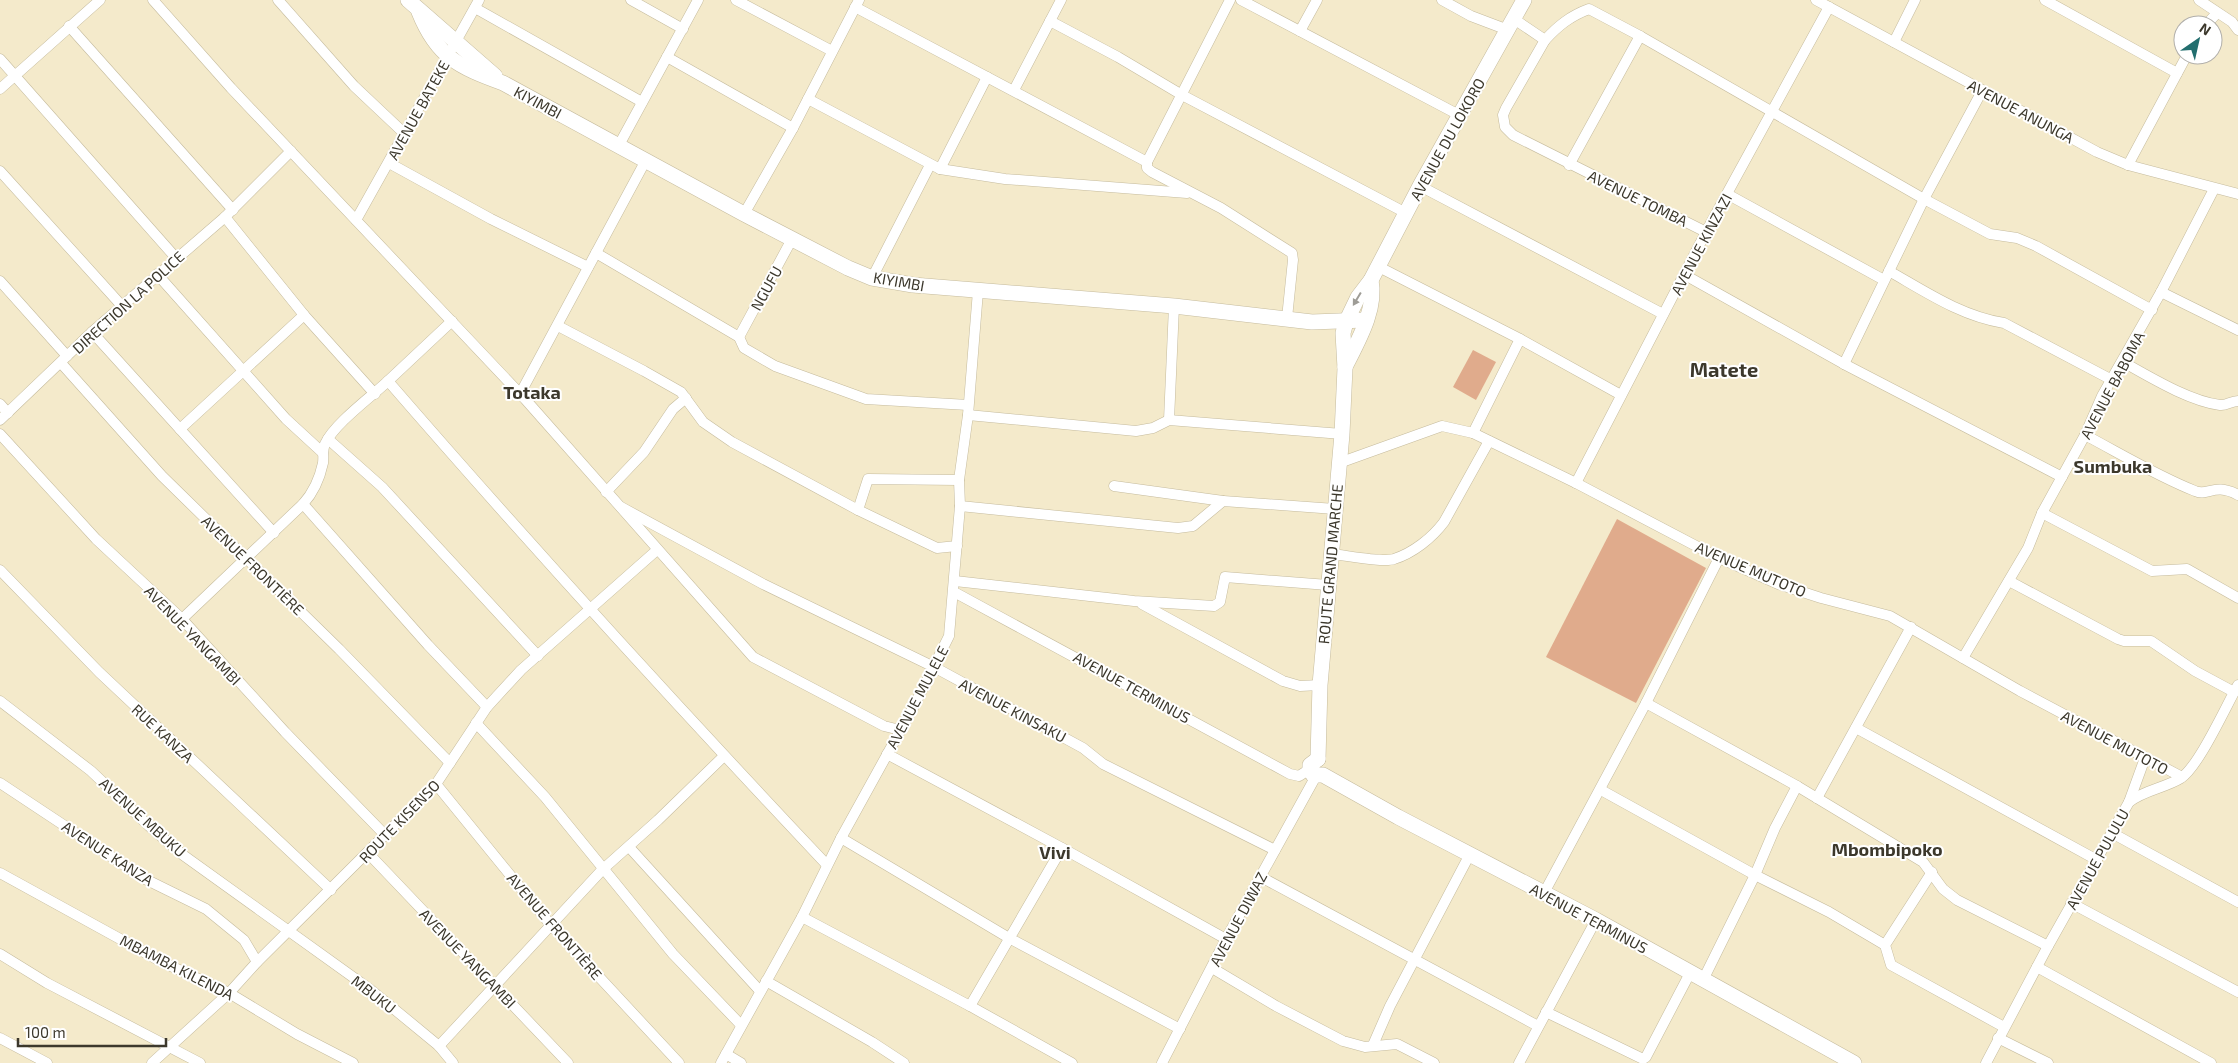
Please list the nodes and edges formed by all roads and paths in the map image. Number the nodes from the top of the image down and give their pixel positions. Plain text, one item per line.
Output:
1 (100, 0) edge
2 (153, 0) edge
3 (278, 0) edge
4 (408, 0) edge
5 (630, 0) edge
6 (698, 0) edge
7 (736, 0) edge
8 (1061, 0) edge
9 (1230, 0) edge
10 (1241, 0) edge
11 (1317, 0) edge
12 (1442, 0) edge
13 (1524, 0) edge
14 (1816, 0) edge
15 (1915, 0) edge
16 (2045, 0) edge
17 (2199, 0) edge
18 (477, 4) edge
19 (857, 4) edge
20 (1828, 7) junction
21 (419, 12) junction
22 (2217, 13) joint
23 (1050, 21) junction
24 (1511, 24) junction
25 (69, 26) junction
26 (683, 29) junction
27 (2238, 30) edge
28 (1300, 31) junction
29 (1640, 36) junction
30 (1545, 40) junction
31 (1894, 42) junction
32 (455, 43) junction
33 (832, 51) junction
34 (447, 57) junction
35 (667, 58) junction
36 (0, 59) edge
37 (2181, 65) edge
38 (2177, 73) junction
39 (14, 76) junction
40 (987, 77) junction
41 (503, 83) junction
42 (0, 89) edge
43 (1014, 90) junction
44 (1982, 91) junction
45 (1182, 95) junction
46 (808, 99) junction
47 (642, 102) junction
48 (1773, 111) junction
49 (1460, 116) junction
50 (793, 128) junction
51 (406, 135) junction
52 (619, 146) junction
53 (291, 151) junction
54 (646, 160) junction
55 (1147, 162) junction
56 (389, 163) junction
57 (930, 165) junction
58 (1569, 165) junction
59 (2128, 165) junction
60 (940, 169) junction
61 (0, 170) edge
62 (1420, 186) junction
63 (2214, 189) junction
64 (1193, 194) junction
65 (1727, 194) junction
66 (2238, 194) edge
67 (1924, 199) junction
68 (232, 210) junction
69 (744, 214) junction
70 (1406, 214) junction
71 (224, 217) junction
72 (356, 220) junction
73 (1706, 232) junction
74 (792, 239) junction
75 (596, 253) junction
76 (176, 258) junction
77 (588, 267) junction
78 (1374, 273) junction
79 (157, 274) junction
80 (1685, 275) junction
81 (1886, 275) junction
82 (872, 278) junction
83 (0, 280) edge
84 (978, 291) junction
85 (2161, 292) junction
86 (122, 306) junction
87 (1174, 306) junction
88 (2152, 310) junction
89 (1663, 314) junction
90 (304, 315) junction
91 (1287, 318) junction
92 (1365, 320) junction
93 (452, 322) junction
94 (558, 326) junction
95 (1345, 327) junction
96 (2238, 330) edge
97 (92, 332) junction
98 (739, 337) junction
99 (1360, 338) junction
100 (1520, 339) junction
101 (64, 359) junction
102 (2123, 362) junction
103 (1844, 364) junction
104 (1344, 368) junction
105 (242, 370) junction
106 (2112, 380) junction
107 (388, 381) junction
108 (375, 394) junction
109 (520, 394) junction
110 (1621, 395) junction
111 (686, 398) junction
112 (2238, 401) edge
113 (0, 404) edge
114 (968, 410) junction
115 (8, 413) junction
116 (0, 420) edge
117 (1168, 420) junction
118 (180, 429) junction
119 (1473, 433) junction
120 (0, 434) edge
121 (1342, 434) junction
122 (2085, 435) junction
123 (328, 439) junction
124 (1489, 441) junction
125 (323, 453) junction
126 (1339, 463) junction
127 (2062, 477) junction
128 (960, 480) junction
129 (1576, 483) junction
130 (1114, 486) dead end
131 (606, 492) junction
132 (2238, 495) edge
133 (1223, 501) junction
134 (303, 504) junction
135 (616, 504) junction
136 (960, 506) junction
137 (1335, 509) junction
138 (858, 510) junction
139 (2042, 513) junction
140 (274, 533) junction
141 (957, 546) junction
142 (657, 550) junction
143 (1331, 554) junction
144 (247, 558) junction
145 (1719, 558) junction
146 (0, 570) edge
147 (2009, 581) junction
148 (1328, 585) junction
149 (954, 586) junction
150 (2238, 598) edge
151 (1134, 601) junction
152 (591, 607) junction
153 (182, 619) junction
154 (1911, 627) junction
155 (538, 656) junction
156 (1963, 658) junction
157 (934, 666) junction
158 (1320, 685) junction
159 (2236, 688) edge
160 (0, 701) edge
161 (1646, 703) junction
162 (487, 707) junction
163 (476, 724) junction
164 (1856, 728) junction
165 (900, 730) junction
166 (887, 754) junction
167 (724, 756) junction
168 (2145, 758) junction
169 (450, 763) junction
170 (1317, 770) junction
171 (2182, 777) junction
172 (0, 783) edge
173 (436, 784) junction
174 (1797, 786) junction
175 (1600, 790) junction
176 (1817, 798) junction
177 (2129, 802) junction
178 (2112, 832) junction
179 (386, 836) junction
180 (841, 838) junction
181 (629, 847) junction
182 (1062, 848) junction
183 (1275, 850) junction
184 (368, 853) junction
185 (1470, 854) junction
186 (2097, 860) junction
187 (827, 865) junction
188 (602, 870) junction
189 (1932, 872) junction
190 (0, 873) edge
191 (1755, 875) junction
192 (1261, 877) junction
193 (331, 890) junction
194 (1544, 893) junction
195 (2238, 902) edge
196 (2071, 903) junction
197 (802, 917) junction
198 (1596, 920) junction
199 (550, 924) junction
200 (288, 932) junction
201 (1009, 938) junction
202 (1226, 939) junction
203 (1885, 945) junction
204 (2048, 946) junction
205 (0, 954) edge
206 (1416, 958) junction
207 (257, 962) junction
208 (2037, 967) junction
209 (1212, 968) junction
210 (1697, 976) junction
211 (766, 981) junction
212 (494, 986) junction
213 (760, 992) junction
214 (2238, 992) edge
215 (229, 993) junction
216 (970, 1006) junction
217 (1546, 1012) junction
218 (741, 1025) junction
219 (1538, 1026) junction
220 (2004, 1027) junction
221 (1180, 1029) junction
222 (0, 1038) edge
223 (1998, 1038) junction
224 (1373, 1045) junction
225 (439, 1046) junction
226 (169, 1047) junction
227 (723, 1059) edge
228 (47, 1063) edge
229 (152, 1063) edge
230 (200, 1063) edge
231 (353, 1063) edge
232 (453, 1063) edge
233 (568, 1063) edge
234 (679, 1063) edge
235 (742, 1063) edge
236 (904, 1063) edge
237 (1072, 1063) edge
238 (1163, 1063) edge
239 (1434, 1063) edge
240 (1519, 1063) edge
241 (1854, 1063) edge
242 (1986, 1063) edge
243 (2048, 1063) edge
244 (2211, 1063) edge

1 - 25 street
2 - 53 street
3 - 51 street
4 - 21 street
5 - 26 street
6 - 26 street
7 - 33 street
8 - 23 street
9 - 45 street
10 - 28 street
11 - 28 street
12 - 24 street
13 - 24 street, AVENUE DU LOKORO
14 - 20 street, AVENUE ANUNGA
15 - 31 street
16 - 38 street
17 - 22 street
18 - 32 street, AVENUE BATEKE
18 - 47 street
19 - 33 street
19 - 40 street
20 - 31 street, AVENUE ANUNGA
20 - 48 street, AVENUE KINZAZI
21 - 32 street
21 - 34 street
22 - 27 street
23 - 43 street
23 - 45 street
24 - 30 street
24 - 49 street, AVENUE DU LOKORO
25 - 39 street
25 - 68 street
26 - 35 street
28 - 49 street
29 - 30 street, AVENUE TOMBA
29 - 48 street, AVENUE TOMBA
29 - 58 street, AVENUE TOMBA
30 - 58 street, AVENUE TOMBA
31 - 44 street, AVENUE ANUNGA
32 - 34 street, AVENUE BATEKE
32 - 41 street
33 - 46 street
34 - 41 street
34 - 51 street, AVENUE BATEKE
35 - 47 street
35 - 50 street
36 - 39 street
37 - 38 street
38 - 59 street
39 - 42 street
39 - 76 street
40 - 43 street
40 - 60 street
41 - 52 street, KIYIMBI
43 - 55 street
44 - 59 street, AVENUE ANUNGA
44 - 67 street
45 - 55 street
45 - 70 street
46 - 50 street
46 - 57 street
47 - 52 street
48 - 65 street, AVENUE KINZAZI
48 - 67 street, AVENUE TOMBA
49 - 62 street, AVENUE DU LOKORO
50 - 69 street
51 - 56 street, AVENUE BATEKE
52 - 54 street, KIYIMBI
53 - 68 street, DIRECTION LA POLICE
53 - 72 street
54 - 69 street, KIYIMBI
54 - 75 street
55 - 64 street
56 - 72 street, AVENUE BATEKE
56 - 77 street
57 - 60 street
57 - 82 street
58 - 73 street, AVENUE TOMBA
59 - 63 street, AVENUE ANUNGA
60 - 64 street
61 - 86 street
62 - 70 street, AVENUE DU LOKORO
62 - 89 street
63 - 66 street, AVENUE ANUNGA
63 - 85 street, AVENUE BABOMA
64 - 91 street
65 - 73 street, AVENUE KINZAZI
65 - 81 street
67 - 81 street
67 - 88 street, AVENUE TOMBA
68 - 71 street, DIRECTION LA POLICE
69 - 74 street, KIYIMBI
70 - 78 street, AVENUE DU LOKORO
71 - 76 street, DIRECTION LA POLICE
71 - 90 street
72 - 93 street
73 - 80 street, AVENUE KINZAZI
74 - 82 street, KIYIMBI
74 - 98 street, NGUFU
75 - 77 street
75 - 98 street
76 - 79 street, DIRECTION LA POLICE
77 - 94 street
78 - 92 street, AVENUE DU LOKORO
78 -> 95 street, AVENUE DU LOKORO
78 - 100 street
79 - 86 street, DIRECTION LA POLICE
79 - 105 street
80 - 89 street, AVENUE KINZAZI
80 - 103 street
81 - 103 street
81 - 106 street
82 - 84 street, KIYIMBI
83 - 101 street, AVENUE FRONTIÈRE
84 - 87 street, KIYIMBI
84 - 114 street, AVENUE MULELE
85 - 88 street, AVENUE BABOMA
85 - 96 street
86 - 97 street, DIRECTION LA POLICE
87 - 91 street, KIYIMBI
87 - 117 street
88 - 102 street, AVENUE BABOMA
89 - 110 street, AVENUE KINZAZI
90 - 105 street
90 - 108 street
91 - 95 street, KIYIMBI
92 - 95 street, KIYIMBI
92 - 99 street, ROUTE GRAND MARCHE
93 - 107 street
93 - 109 street
94 - 109 street
94 - 111 street
95 - 99 street, KIYIMBI
95 - 104 street, ROUTE GRAND MARCHE
97 - 101 street, DIRECTION LA POLICE
97 - 118 street
98 - 114 street
99 - 104 street, ROUTE GRAND MARCHE
100 - 110 street
100 - 119 street
101 - 115 street, DIRECTION LA POLICE
101 - 144 street, AVENUE FRONTIÈRE
102 - 106 street, AVENUE BABOMA
102 - 112 street
103 - 127 street
104 - 121 street, ROUTE GRAND MARCHE
105 - 118 street
105 - 125 street
106 - 122 street, AVENUE BABOMA
107 - 108 street
107 - 152 street
108 - 123 street
109 - 131 street
110 - 129 street, AVENUE KINZAZI
111 - 131 street
111 - 138 street
113 - 115 street
114 - 117 street
114 - 128 street, AVENUE MULELE
115 - 116 street, DIRECTION LA POLICE
117 - 121 street
118 - 140 street
119 - 124 street, AVENUE MUTOTO
119 - 126 street, AVENUE MUTOTO
120 - 153 street, AVENUE YANGAMBI
121 - 126 street, ROUTE GRAND MARCHE
122 - 127 street, AVENUE BABOMA
122 - 132 street
123 - 125 street
123 - 155 street
124 - 129 street, AVENUE MUTOTO
124 - 143 street
125 - 134 street
126 - 137 street, ROUTE GRAND MARCHE
127 - 139 street, AVENUE BABOMA
128 - 136 street, AVENUE MULELE
128 - 138 street
129 - 145 street, AVENUE MUTOTO
130 - 133 street
131 - 135 street
133 - 136 street
133 - 137 street
134 - 140 street
134 - 162 street
135 - 142 street
135 - 157 street, AVENUE KINSAKU
136 - 141 street, AVENUE MULELE
137 - 143 street, ROUTE GRAND MARCHE
138 - 141 street
139 - 147 street, AVENUE BABOMA
139 - 150 street
140 - 144 street
141 - 149 street, AVENUE MULELE
142 - 152 street, ROUTE KISENSO
142 - 165 street
143 - 148 street, ROUTE GRAND MARCHE
144 - 153 street
144 - 169 street, AVENUE FRONTIÈRE
145 - 154 street, AVENUE MUTOTO
145 - 161 street
146 - 193 street, RUE KANZA
147 - 156 street, AVENUE BABOMA
147 - 159 street
148 - 151 street
148 - 158 street, ROUTE GRAND MARCHE
149 - 151 street
149 - 157 street, AVENUE MULELE
149 - 170 street, AVENUE TERMINUS
151 - 158 street
152 - 155 street, ROUTE KISENSO
152 - 167 street
153 - 179 street, AVENUE YANGAMBI
154 - 156 street, AVENUE MUTOTO
154 - 164 street
155 - 162 street, ROUTE KISENSO
156 - 168 street, AVENUE MUTOTO
157 - 165 street, AVENUE MULELE
157 - 183 street, AVENUE KINSAKU
158 - 170 street, ROUTE GRAND MARCHE
159 - 171 street, AVENUE PULULU
160 - 200 street, AVENUE MBUKU
161 - 174 street
161 - 175 street
162 - 163 street, ROUTE KISENSO
163 - 169 street, ROUTE KISENSO
163 - 188 street
164 - 176 street
164 - 186 street
165 - 166 street, AVENUE MULELE
166 - 180 street, AVENUE MULELE
166 - 182 street
167 - 181 street
167 - 187 street
168 - 171 street, AVENUE MUTOTO
168 - 177 street
169 - 173 street, ROUTE KISENSO
170 - 183 street, AVENUE DIWAZ
170 - 185 street, AVENUE TERMINUS
171 - 177 street, AVENUE PULULU
172 - 207 street, AVENUE KANZA
173 - 179 street, ROUTE KISENSO
173 - 199 street, AVENUE FRONTIÈRE
174 - 176 street
174 - 191 street
175 - 191 street
175 - 194 street
176 - 189 street
177 - 178 street, AVENUE PULULU
178 - 186 street, AVENUE PULULU
178 - 195 street
179 - 184 street, ROUTE KISENSO
180 - 187 street, AVENUE MULELE
180 - 201 street
181 - 188 street
181 - 213 street
182 - 201 street
182 - 202 street
183 - 192 street, AVENUE DIWAZ
184 - 193 street, ROUTE KISENSO
184 - 212 street, AVENUE YANGAMBI
185 - 194 street, AVENUE TERMINUS
185 - 206 street
186 - 196 street, AVENUE PULULU
187 - 197 street, AVENUE MULELE
188 - 199 street
188 - 218 street
189 - 203 street
189 - 204 street
190 - 215 street, MBAMBA KILENDA
191 - 203 street
191 - 210 street
192 - 202 street, AVENUE DIWAZ
192 - 206 street
193 - 200 street, ROUTE KISENSO
194 - 198 street, AVENUE TERMINUS
196 - 204 street, AVENUE PULULU
196 - 214 street
197 - 211 street, AVENUE MULELE
197 - 216 street
198 - 210 street, AVENUE TERMINUS
198 - 217 street
199 - 212 street
199 - 234 street, AVENUE FRONTIÈRE
200 - 207 street, ROUTE KISENSO
200 - 225 street, MBUKU
201 - 216 street
201 - 221 street
202 - 209 street, AVENUE DIWAZ
203 - 220 street
204 - 208 street, AVENUE PULULU
205 - 226 street
206 - 219 street
206 - 224 street
207 - 215 street, ROUTE KISENSO
208 - 220 street, AVENUE PULULU
208 - 244 street
209 - 221 street, AVENUE DIWAZ
209 - 224 street
210 - 217 street
210 - 241 street, AVENUE TERMINUS
211 - 213 street, AVENUE MULELE
211 - 236 street
212 - 225 street
212 - 233 street, AVENUE YANGAMBI
213 - 218 street, AVENUE MULELE
215 - 226 street, ROUTE KISENSO
215 - 231 street, MBAMBA KILENDA
216 - 237 street
217 - 219 street
218 - 227 street, AVENUE MULELE
219 - 240 street
220 - 223 street, AVENUE PULULU
221 - 238 street, AVENUE DIWAZ
222 - 228 street
223 - 242 street, AVENUE PULULU
223 - 243 street
224 - 239 street
225 - 232 street, MBUKU
226 - 229 street, ROUTE KISENSO
226 - 230 street
227 - 235 street

